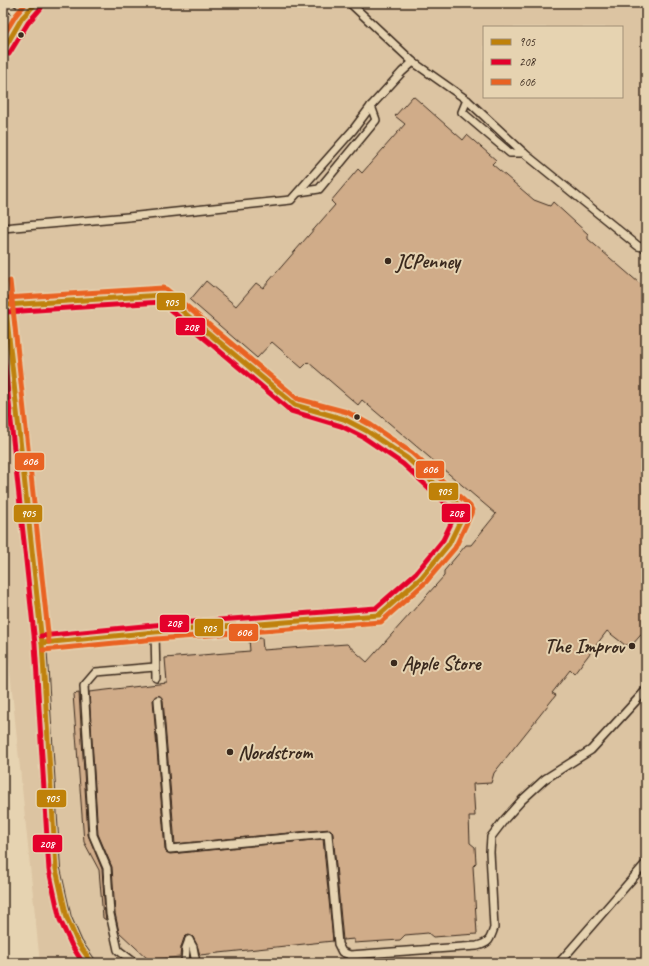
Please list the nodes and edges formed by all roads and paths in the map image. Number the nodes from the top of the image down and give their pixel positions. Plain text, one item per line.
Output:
1 (4, 3) edge
2 (350, 3) edge
3 (32, 4) edge
4 (23, 18) junction
5 (3, 50) edge
6 (413, 62) junction
7 (467, 100) junction
8 (371, 106) junction
9 (524, 153) junction
10 (298, 192) junction
11 (3, 228) edge
12 (646, 248) edge
13 (3, 282) edge
14 (6, 305) junction
15 (154, 632) junction
16 (42, 643) junction
17 (155, 667) junction
18 (156, 678) dead end
19 (646, 690) edge
20 (158, 700) dead end
21 (646, 863) edge
22 (92, 963) edge
23 (135, 963) edge
24 (185, 963) edge
25 (196, 963) edge
26 (560, 963) edge

1 - 4 lane
2 - 6 lane
3 - 4 lane
4 - 5 lane
6 - 7 lane
6 - 8 lane
7 - 9 lane
7 - 9 lane
8 - 10 lane
8 - 10 lane
9 - 12 lane
10 - 11 lane
13 - 14 lane
14 - 15 lane
14 - 16 lane
15 - 16 lane
15 - 17 lane
16 - 22 lane
17 - 18 lane
17 - 23 lane
19 - 20 lane
21 - 26 lane
24 - 25 lane

